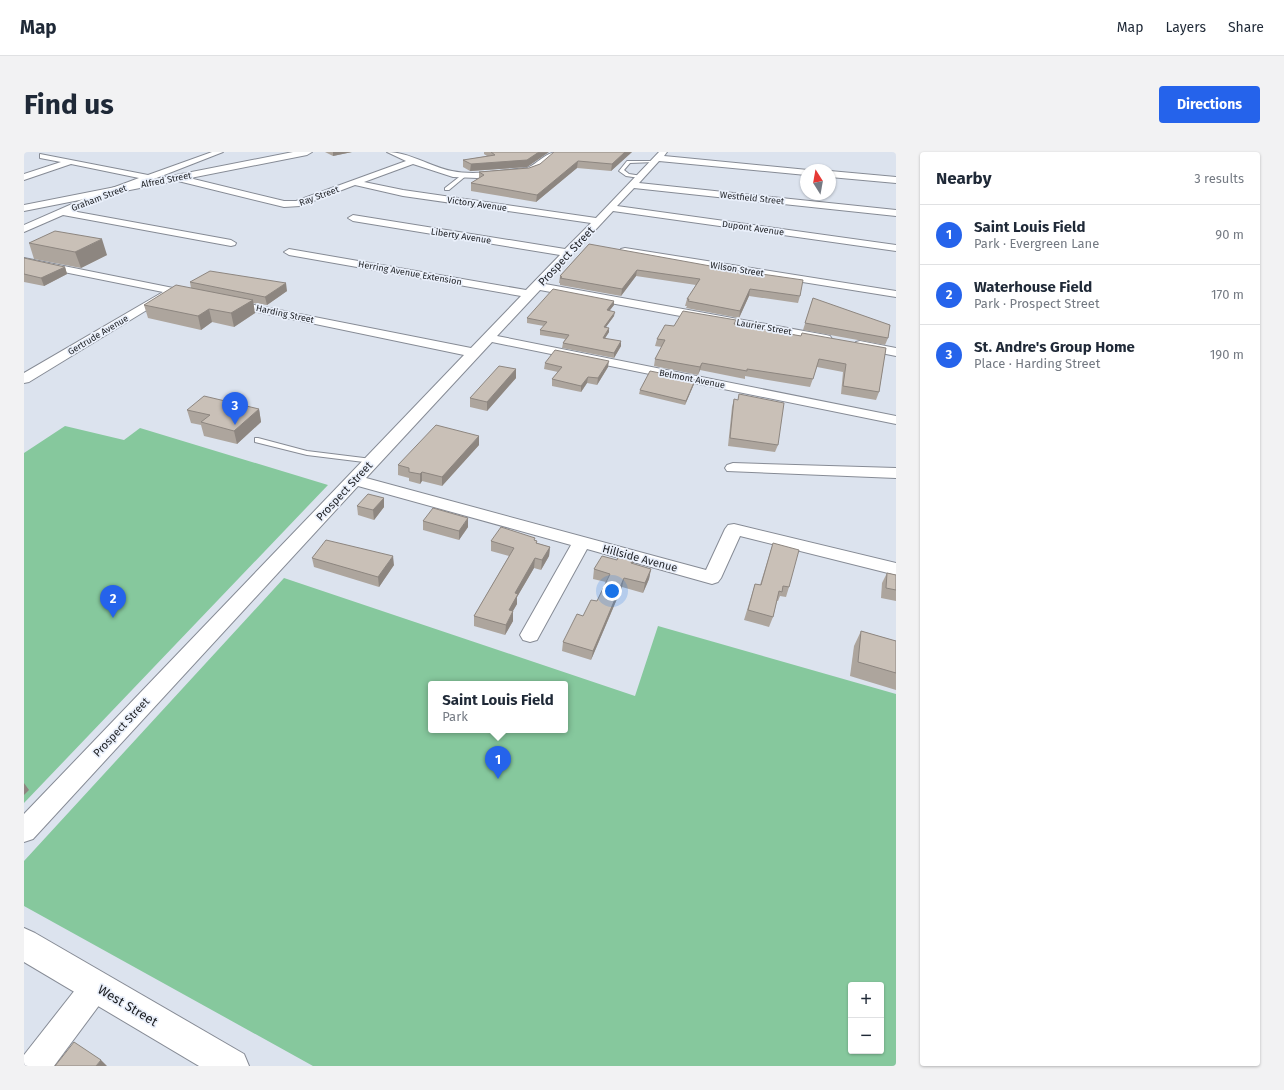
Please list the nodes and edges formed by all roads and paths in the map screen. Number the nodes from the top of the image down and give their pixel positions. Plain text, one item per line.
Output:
1 (219, 152) edge
2 (307, 152) edge
3 (391, 152) edge
4 (555, 152) edge
5 (43, 156) dead end
6 (658, 157) edge
7 (412, 161) junction
8 (72, 162) junction
9 (800, 171) edge
10 (465, 175) junction
11 (836, 175) edge
12 (24, 177) edge
13 (150, 178) junction
14 (177, 178) junction
15 (896, 180) edge
16 (636, 181) junction
17 (356, 183) junction
18 (447, 189) dead end
19 (115, 190) junction
20 (24, 208) edge
21 (611, 208) junction
22 (62, 212) junction
23 (896, 213) edge
24 (353, 218) dead end
25 (599, 221) junction
26 (24, 229) edge
27 (231, 243) dead end
28 (580, 248) junction
29 (896, 248) edge
30 (616, 250) edge
31 (289, 252) dead end
32 (24, 261) edge
33 (534, 290) junction
34 (172, 291) junction
35 (896, 294) edge
36 (204, 298) edge
37 (219, 301) edge
38 (489, 338) junction
39 (896, 352) edge
40 (474, 353) junction
41 (24, 379) edge
42 (896, 420) edge
43 (258, 440) dead end
44 (372, 461) junction
45 (733, 468) dead end
46 (896, 473) edge
47 (354, 480) junction
48 (582, 542) junction
49 (896, 569) edge
50 (530, 635) dead end
51 (24, 831) edge
52 (24, 944) edge
53 (96, 986) junction
54 (35, 1066) edge
55 (232, 1066) edge

1 - 13 street, Graham Street
2 - 14 main road, Alfred Street
3 - 7 street
4 - 10 street
5 - 8 street
6 - 9 street
6 - 16 street, Prospect Street
7 - 10 street
7 - 17 street, Ray Street
8 - 12 street
8 - 13 street
10 - 18 lane
11 - 15 street
13 - 19 street, Graham Street
14 - 17 street, Ray Street
14 - 19 main road, Alfred Street
16 - 21 street, Prospect Street
16 - 23 street, Westfield Street
17 - 25 street, Victory Avenue
19 - 20 main road, Alfred Street
19 - 22 street, Graham Street
21 - 25 street, Prospect Street
21 - 29 street, Dupont Avenue
22 - 26 street, Graham Street
22 - 27 street
24 - 28 street, Liberty Avenue
25 - 28 street, Prospect Street
28 - 33 street, Prospect Street
30 - 35 street, Wilson Street
31 - 33 street, Herring Avenue Extension
32 - 34 street
33 - 38 street, Prospect Street
33 - 39 street, Laurier Street
34 - 36 street
34 - 41 street, Gertrude Avenue
37 - 40 street, Harding Street
38 - 40 street, Prospect Street
38 - 42 street, Belmont Avenue
40 - 44 street, Prospect Street
43 - 44 lane
44 - 47 street, Prospect Street
45 - 46 street
47 - 48 street, Hillside Avenue
47 - 51 street, Prospect Street
48 - 49 street, Hillside Avenue
48 - 50 street
52 - 53 main road, West Street
53 - 54 street
53 - 55 main road, West Street

